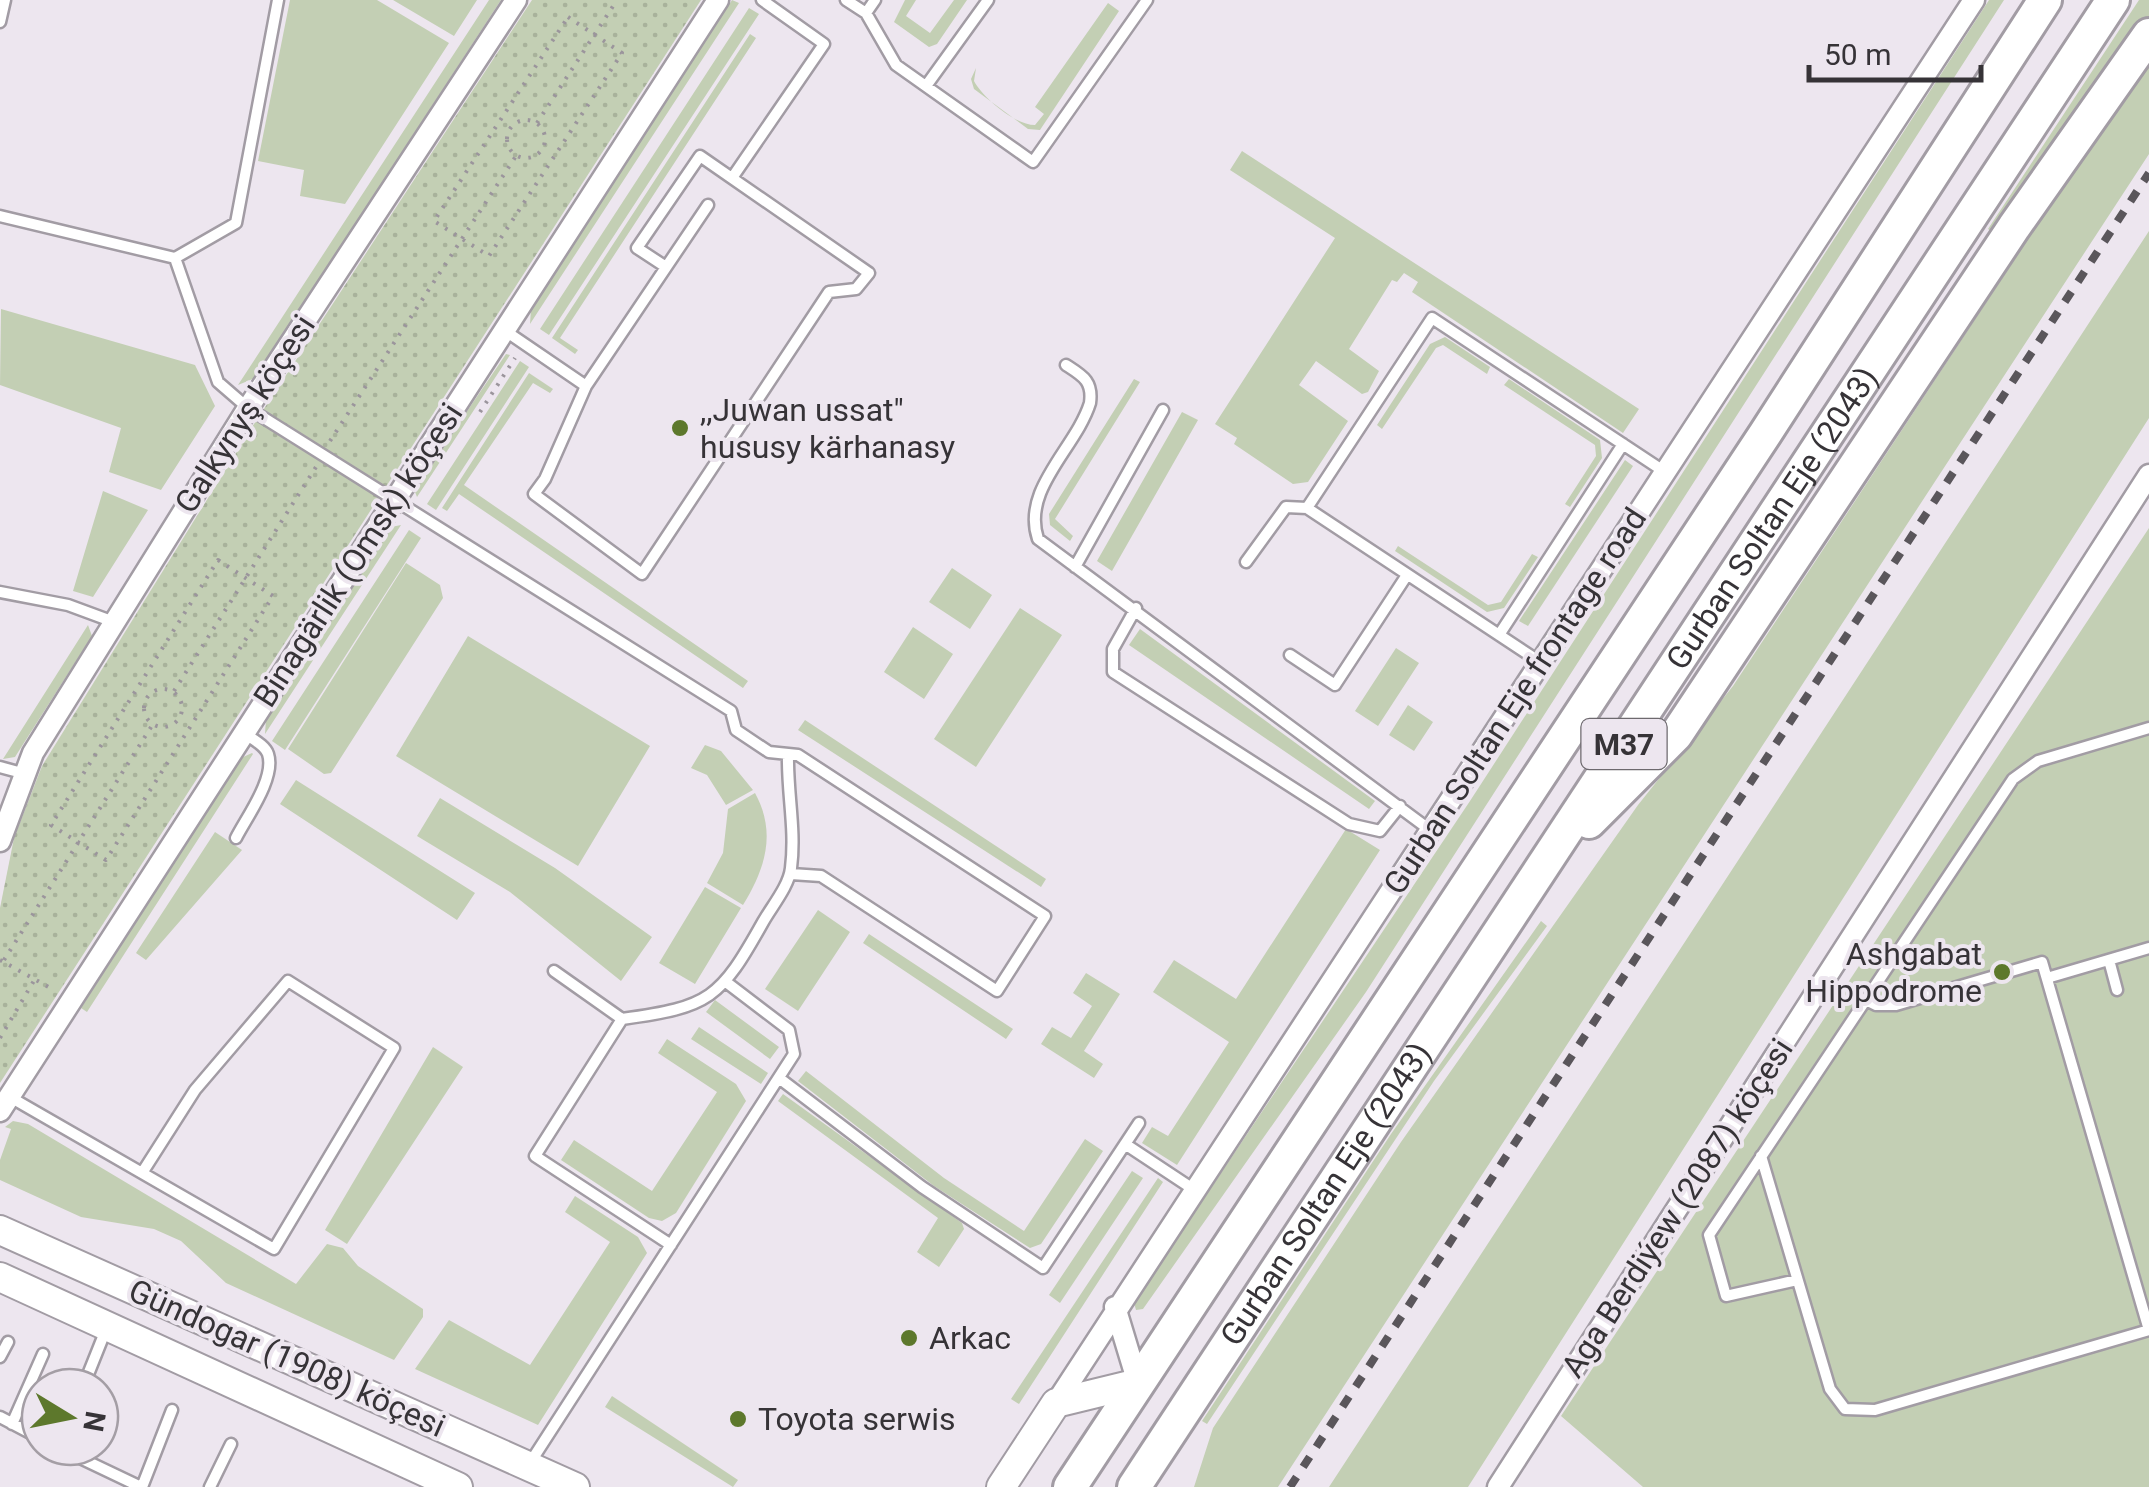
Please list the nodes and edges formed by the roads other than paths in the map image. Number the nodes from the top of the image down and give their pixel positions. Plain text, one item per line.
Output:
1 (5, 0) edge
2 (278, 0) edge
3 (516, 0) edge
4 (718, 0) edge
5 (762, 0) edge
6 (846, 0) edge
7 (875, 0) edge
8 (988, 0) edge
9 (1147, 0) edge
10 (1974, 0) edge
11 (2046, 0) edge
12 (2113, 0) edge
13 (866, 14) junction
14 (0, 22) edge
15 (2149, 35) edge
16 (926, 86) junction
17 (732, 178) junction
18 (708, 205) dead end
19 (0, 216) edge
20 (175, 258) junction
21 (666, 268) junction
22 (504, 330) junction
23 (1066, 364) dead end
24 (586, 386) junction
25 (248, 408) junction
26 (1163, 410) dead end
27 (1623, 444) junction
28 (1665, 472) junction
29 (2149, 475) edge
30 (392, 501) junction
31 (1307, 508) junction
32 (1246, 562) dead end
33 (1075, 567) junction
34 (1408, 575) junction
35 (0, 592) edge
36 (1136, 608) junction
37 (114, 622) junction
38 (1499, 634) junction
39 (1290, 655) dead end
40 (1540, 662) junction
41 (2149, 728) edge
42 (244, 732) junction
43 (788, 754) junction
44 (0, 767) edge
45 (22, 772) junction
46 (1400, 806) junction
47 (1430, 830) junction
48 (236, 838) dead end
49 (0, 841) edge
50 (791, 874) junction
51 (1536, 874) junction
52 (2149, 948) edge
53 (2109, 960) junction
54 (554, 971) dead end
55 (2046, 978) junction
56 (726, 982) junction
57 (2118, 990) dead end
58 (1866, 1000) junction
59 (622, 1019) junction
60 (778, 1078) junction
61 (4, 1104) edge
62 (1139, 1123) dead end
63 (1125, 1144) junction
64 (1761, 1156) junction
65 (142, 1173) junction
66 (1193, 1189) junction
67 (0, 1230) edge
68 (672, 1245) junction
69 (0, 1277) edge
70 (1797, 1280) junction
71 (1115, 1307) junction
72 (2147, 1316) edge
73 (108, 1326) junction
74 (8, 1342) dead end
75 (43, 1354) dead end
76 (0, 1357) edge
77 (91, 1367) edge
78 (1138, 1383) junction
79 (1056, 1403) junction
80 (172, 1410) dead end
81 (0, 1417) edge
82 (12, 1424) junction
83 (20, 1428) edge
84 (231, 1444) dead end
85 (528, 1466) junction
86 (99, 1467) edge
87 (141, 1487) edge
88 (210, 1487) edge
89 (458, 1487) edge
90 (575, 1487) edge
91 (1001, 1487) edge
92 (1070, 1487) edge
93 (1134, 1487) edge
94 (1498, 1487) edge

1 - 14 lane
2 - 20 lane
3 - 25 street, Galkynyş köçesi
4 - 22 street, Binagärlik (Omsk) köçesi
5 - 17 lane
6 - 13 lane
7 - 13 lane
8 - 16 lane
9 - 16 lane
10 - 28 street, Gurban Soltan Eje frontage road
11 - 78 highway, Gurban Soltan Eje (2043) / M37
12 - 51 highway, Gurban Soltan Eje (2043) / M37
13 - 16 lane
15 - 51 highway
17 - 21 lane
17 - 24 lane
18 - 21 lane
19 - 20 lane
20 - 25 lane
21 - 24 lane
22 - 24 lane
22 - 30 street, Binagärlik (Omsk) köçesi
23 - 33 lane
25 - 30 lane
25 - 37 street, Galkynyş köçesi
26 - 33 lane
27 - 28 lane
27 - 31 lane
27 - 38 lane
28 - 40 street, Gurban Soltan Eje frontage road
29 - 94 street, Aga Berdiýew (2087) köçesi
30 - 42 street, Binagärlik (Omsk) köçesi
30 - 43 lane
31 - 32 lane
31 - 34 lane
33 - 36 lane
34 - 38 lane
34 - 39 lane
35 - 37 lane
36 - 46 lane
36 - 46 lane
37 - 45 street, Galkynyş köçesi
38 - 40 lane
40 - 47 street, Gurban Soltan Eje frontage road
41 - 58 lane
42 - 48 lane
42 - 61 street, Binagärlik (Omsk) köçesi
43 - 50 lane
43 - 50 lane
44 - 45 lane
45 - 49 street, Galkynyş köçesi
46 - 47 lane
47 - 66 street, Gurban Soltan Eje frontage road
50 - 56 lane
51 - 93 highway, Gurban Soltan Eje (2043) / M37
52 - 53 lane
53 - 55 lane
53 - 57 lane
54 - 59 lane
55 - 58 lane
55 - 72 lane
56 - 59 lane
56 - 60 lane
58 - 64 lane
59 - 68 lane
60 - 63 lane
60 - 68 lane
61 - 65 lane
62 - 63 lane
63 - 66 lane
64 - 70 lane
64 - 70 lane
65 - 65 lane
66 - 71 street, Gurban Soltan Eje frontage road
67 - 85 main road, Gündogar (1908) köçesi
68 - 85 lane
69 - 73 main road, Gündogar (1908) köçesi
70 - 72 lane
71 - 78 street
71 - 79 street, Gurban Soltan Eje frontage road
73 - 77 lane
73 - 89 main road, Gündogar (1908) köçesi
74 - 76 lane
75 - 82 lane
78 - 79 main road
78 - 92 highway, Gurban Soltan Eje (2043) / M37
79 - 91 main road
80 - 87 lane
81 - 82 lane
82 - 83 lane
84 - 88 lane
85 - 90 main road, Gündogar (1908) köçesi
86 - 87 lane

